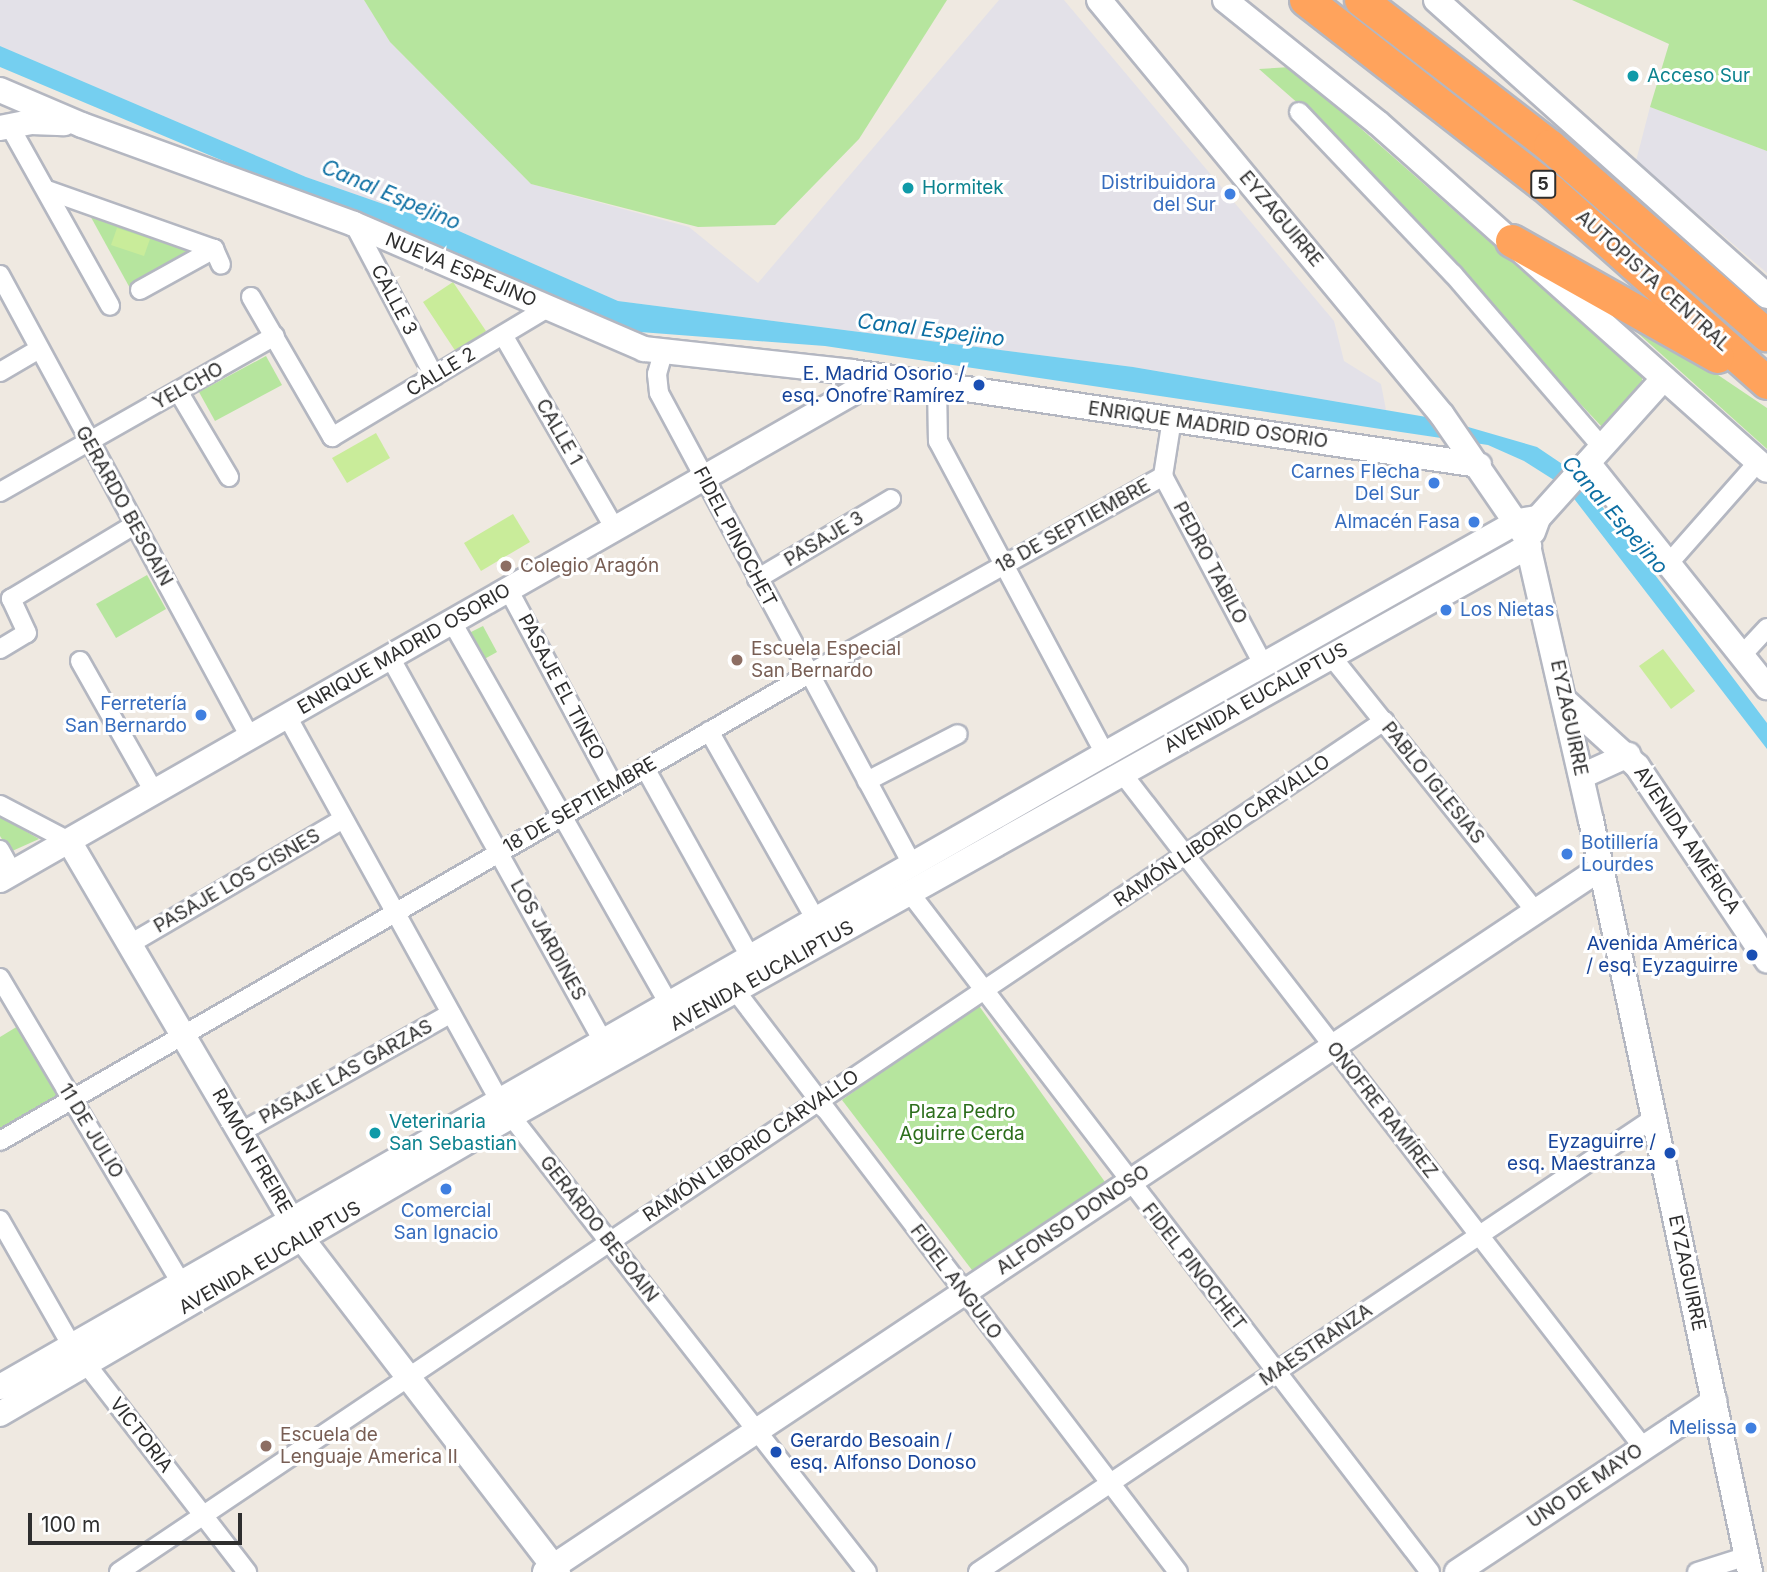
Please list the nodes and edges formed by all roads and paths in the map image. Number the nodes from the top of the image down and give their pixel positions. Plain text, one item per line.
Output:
1 (1099, 0) edge
2 (1225, 0) edge
3 (1306, 0) edge
4 (1361, 0) edge
5 (1436, 0) edge
6 (3, 92) edge
7 (1299, 112) dead end
8 (82, 125) junction
9 (5, 126) edge
10 (47, 190) junction
11 (355, 224) junction
12 (1512, 241) junction
13 (0, 275) edge
14 (140, 290) dead end
15 (1767, 296) edge
16 (251, 297) dead end
17 (110, 306) dead end
18 (549, 307) junction
19 (503, 335) junction
20 (1767, 335) edge
21 (275, 336) junction
22 (40, 349) junction
23 (663, 353) junction
24 (818, 371) junction
25 (0, 372) edge
26 (434, 376) junction
27 (880, 377) junction
28 (1664, 378) junction
29 (1767, 383) edge
30 (937, 385) junction
31 (1767, 390) edge
32 (178, 391) junction
33 (855, 392) junction
34 (1172, 419) junction
35 (89, 442) junction
36 (1474, 457) junction
37 (1590, 460) junction
38 (1762, 466) edge
39 (1164, 476) junction
40 (229, 477) dead end
41 (703, 478) junction
42 (0, 492) edge
43 (891, 499) dead end
44 (1528, 519) junction
45 (134, 525) junction
46 (615, 529) junction
47 (1529, 546) junction
48 (1669, 563) junction
49 (1004, 565) junction
50 (757, 579) junction
51 (508, 589) junction
52 (452, 622) junction
53 (1767, 628) edge
54 (0, 649) edge
55 (1742, 655) junction
56 (1331, 656) junction
57 (390, 657) junction
58 (80, 661) dead end
59 (1264, 664) junction
60 (809, 674) junction
61 (1767, 687) edge
62 (1565, 701) junction
63 (287, 716) junction
64 (1384, 721) junction
65 (709, 731) junction
66 (958, 734) dead end
67 (250, 737) junction
68 (1105, 754) junction
69 (1628, 755) junction
70 (645, 768) junction
71 (1122, 773) junction
72 (1582, 776) junction
73 (867, 780) junction
74 (613, 785) junction
75 (154, 792) junction
76 (0, 805) edge
77 (562, 815) junction
78 (343, 818) junction
79 (69, 841) junction
80 (0, 850) edge
81 (499, 851) junction
82 (1186, 856) junction
83 (912, 863) junction
84 (1601, 868) junction
85 (6, 876) edge
86 (910, 893) junction
87 (394, 911) junction
88 (1535, 911) junction
89 (815, 918) junction
90 (130, 944) junction
91 (749, 956) junction
92 (1767, 960) edge
93 (0, 978) edge
94 (735, 990) junction
95 (983, 990) junction
96 (668, 1002) junction
97 (451, 1013) junction
98 (183, 1033) junction
99 (602, 1040) junction
100 (1333, 1046) junction
101 (72, 1099) junction
102 (818, 1100) junction
103 (505, 1109) junction
104 (1654, 1118) junction
105 (241, 1132) junction
106 (0, 1141) edge
107 (1128, 1183) junction
108 (0, 1220) edge
109 (298, 1230) junction
110 (1478, 1234) junction
111 (609, 1242) junction
112 (182, 1284) junction
113 (964, 1293) junction
114 (80, 1356) junction
115 (1276, 1373) junction
116 (408, 1377) junction
117 (17, 1387) edge
118 (1714, 1401) junction
119 (0, 1415) edge
120 (757, 1431) junction
121 (1643, 1447) junction
122 (1110, 1484) junction
123 (203, 1515) junction
124 (1753, 1567) edge
125 (552, 1570) edge
126 (119, 1572) edge
127 (247, 1572) edge
128 (867, 1572) edge
129 (978, 1572) edge
130 (1178, 1572) edge
131 (1430, 1572) edge
132 (1457, 1572) edge
133 (1697, 1572) edge

1 - 36 main road, EYZAGUIRRE
2 - 12 main road
3 - 29 highway, AUTOPISTA CENTRAL / 5
4 - 20 highway, AUTOPISTA CENTRAL / 5
5 - 15 main road
6 - 8 main road, NUEVA ESPEJINO
6 - 9 main road
7 - 37 street
8 - 9 main road
8 - 11 main road, NUEVA ESPEJINO
9 - 10 street
10 - 14 street
10 - 17 street
11 - 18 main road, NUEVA ESPEJINO
11 - 26 street, CALLE 3
12 - 28 main road
12 - 31 highway
13 - 22 street, GERARDO BESOAIN
16 - 21 street
18 - 19 street, CALLE 2
18 - 23 main road, NUEVA ESPEJINO
19 - 26 street, CALLE 2
19 - 46 street, CALLE 1
21 - 26 street, CALLE 2
21 - 32 street, YELCHO
22 - 25 street
22 - 35 street, GERARDO BESOAIN
23 - 24 main road, NUEVA ESPEJINO
23 - 41 street, FIDEL PINOCHET
24 - 27 main road, NUEVA ESPEJINO
24 - 33 main road
27 - 30 main road, NUEVA ESPEJINO
27 - 33 main road, ENRIQUE MADRID OSORIO
28 - 37 main road
28 - 38 main road
30 - 34 main road, ENRIQUE MADRID OSORIO
30 - 49 street
32 - 35 street, YELCHO
32 - 40 street
33 - 41 main road, ENRIQUE MADRID OSORIO
34 - 36 main road, ENRIQUE MADRID OSORIO
34 - 39 street
35 - 42 street, YELCHO
35 - 45 street, GERARDO BESOAIN
36 - 44 main road, EYZAGUIRRE
37 - 44 main road
37 - 48 main road
38 - 48 street
39 - 49 street, 18 DE SEPTIEMBRE
39 - 59 street, PEDRO TABILO
41 - 46 main road, ENRIQUE MADRID OSORIO
41 - 50 street, FIDEL PINOCHET
43 - 50 street, PASAJE 3
44 - 47 main road
44 - 59 main road, AVENIDA EUCALIPTUS
45 - 54 street
45 - 67 street, GERARDO BESOAIN
46 - 51 main road, ENRIQUE MADRID OSORIO
47 - 56 main road, AVENIDA EUCALIPTUS
47 - 62 main road, EYZAGUIRRE
48 - 55 main road
49 - 60 street, 18 DE SEPTIEMBRE
49 - 68 street
50 - 60 street, FIDEL PINOCHET
51 - 52 main road, ENRIQUE MADRID OSORIO
51 - 74 street, PASAJE EL TINEO
52 - 57 main road, ENRIQUE MADRID OSORIO
52 - 77 street
53 - 55 street
55 - 61 main road
56 - 64 street, PABLO IGLESIAS
56 - 71 main road, AVENIDA EUCALIPTUS
57 - 63 main road, ENRIQUE MADRID OSORIO
57 - 81 street, LOS JARDINES
58 - 75 street
59 - 68 main road, AVENIDA EUCALIPTUS
60 - 65 street, 18 DE SEPTIEMBRE
60 - 73 street, FIDEL PINOCHET
62 - 69 main road, AVENIDA AMÉRICA
62 - 72 main road, EYZAGUIRRE
63 - 67 main road, ENRIQUE MADRID OSORIO
63 - 78 street, GERARDO BESOAIN
64 - 82 street, RAMÓN LIBORIO CARVALLO
64 - 88 street, PABLO IGLESIAS
65 - 70 street, 18 DE SEPTIEMBRE
65 - 89 street
66 - 73 street
67 - 75 main road, ENRIQUE MADRID OSORIO
68 - 83 main road, AVENIDA EUCALIPTUS
69 - 72 main road
69 - 92 main road, AVENIDA AMÉRICA
70 - 74 street, 18 DE SEPTIEMBRE
70 - 91 street
71 - 82 street, ONOFRE RAMÍREZ
71 - 86 main road, AVENIDA EUCALIPTUS
72 - 84 main road, EYZAGUIRRE
73 - 83 street, FIDEL PINOCHET
74 - 77 street, 18 DE SEPTIEMBRE
75 - 79 main road, ENRIQUE MADRID OSORIO
76 - 79 street
77 - 81 street, 18 DE SEPTIEMBRE
77 - 96 street
78 - 87 street, GERARDO BESOAIN
78 - 90 street, PASAJE LOS CISNES
79 - 85 main road, ENRIQUE MADRID OSORIO
79 - 90 main road, RAMÓN FREIRE
80 - 85 street
81 - 87 street, 18 DE SEPTIEMBRE
81 - 99 street, LOS JARDINES
82 - 95 street, RAMÓN LIBORIO CARVALLO
82 - 100 street, ONOFRE RAMÍREZ
83 - 89 main road, AVENIDA EUCALIPTUS
84 - 88 main road, ALFONSO DONOSO
84 - 104 main road, EYZAGUIRRE
86 - 94 main road, AVENIDA EUCALIPTUS
86 - 95 street, FIDEL PINOCHET
87 - 97 street, GERARDO BESOAIN
87 - 98 street, 18 DE SEPTIEMBRE
88 - 100 main road, ALFONSO DONOSO
89 - 91 main road, AVENIDA EUCALIPTUS
90 - 98 main road, RAMÓN FREIRE
91 - 96 main road, AVENIDA EUCALIPTUS
93 - 101 street, 11 DE JULIO
94 - 102 street, FIDEL ANGULO
94 - 103 main road, AVENIDA EUCALIPTUS
95 - 102 street, RAMÓN LIBORIO CARVALLO
95 - 107 street, FIDEL PINOCHET
96 - 99 main road, AVENIDA EUCALIPTUS
97 - 103 street, GERARDO BESOAIN
97 - 105 street, PASAJE LAS GARZAS
98 - 101 street, 18 DE SEPTIEMBRE
98 - 105 main road, RAMÓN FREIRE
99 - 103 main road, AVENIDA EUCALIPTUS
100 - 107 main road, ALFONSO DONOSO
100 - 110 street, ONOFRE RAMÍREZ
101 - 106 street, 18 DE SEPTIEMBRE
101 - 112 street, 11 DE JULIO
102 - 111 street, RAMÓN LIBORIO CARVALLO
102 - 113 street, FIDEL ANGULO
103 - 109 main road, AVENIDA EUCALIPTUS
103 - 111 street, GERARDO BESOAIN
104 - 110 street, MAESTRANZA
104 - 118 main road, EYZAGUIRRE
105 - 109 main road, RAMÓN FREIRE
107 - 113 main road, ALFONSO DONOSO
107 - 115 street, FIDEL PINOCHET
108 - 114 street, VICTORIA
109 - 112 main road, AVENIDA EUCALIPTUS
109 - 114 main road, AVENIDA EUCALIPTUS
109 - 116 main road, RAMÓN FREIRE
110 - 115 street, MAESTRANZA
110 - 121 street, ONOFRE RAMÍREZ
111 - 116 street, RAMÓN LIBORIO CARVALLO
111 - 120 street, GERARDO BESOAIN
112 - 114 main road, AVENIDA EUCALIPTUS
113 - 120 main road, ALFONSO DONOSO
113 - 122 street, FIDEL ANGULO
114 - 117 main road, AVENIDA EUCALIPTUS
114 - 123 street, VICTORIA
115 - 122 street, MAESTRANZA
115 - 131 street, FIDEL PINOCHET
116 - 123 street, RAMÓN LIBORIO CARVALLO
116 - 125 main road, RAMÓN FREIRE
117 - 119 main road, AVENIDA EUCALIPTUS
118 - 121 main road, UNO DE MAYO
118 - 124 main road, EYZAGUIRRE
120 - 125 main road, ALFONSO DONOSO
120 - 128 street, GERARDO BESOAIN
121 - 132 main road, UNO DE MAYO
122 - 129 street, MAESTRANZA
122 - 130 street, FIDEL ANGULO
123 - 126 street, RAMÓN LIBORIO CARVALLO
123 - 127 street, VICTORIA
124 - 133 street

